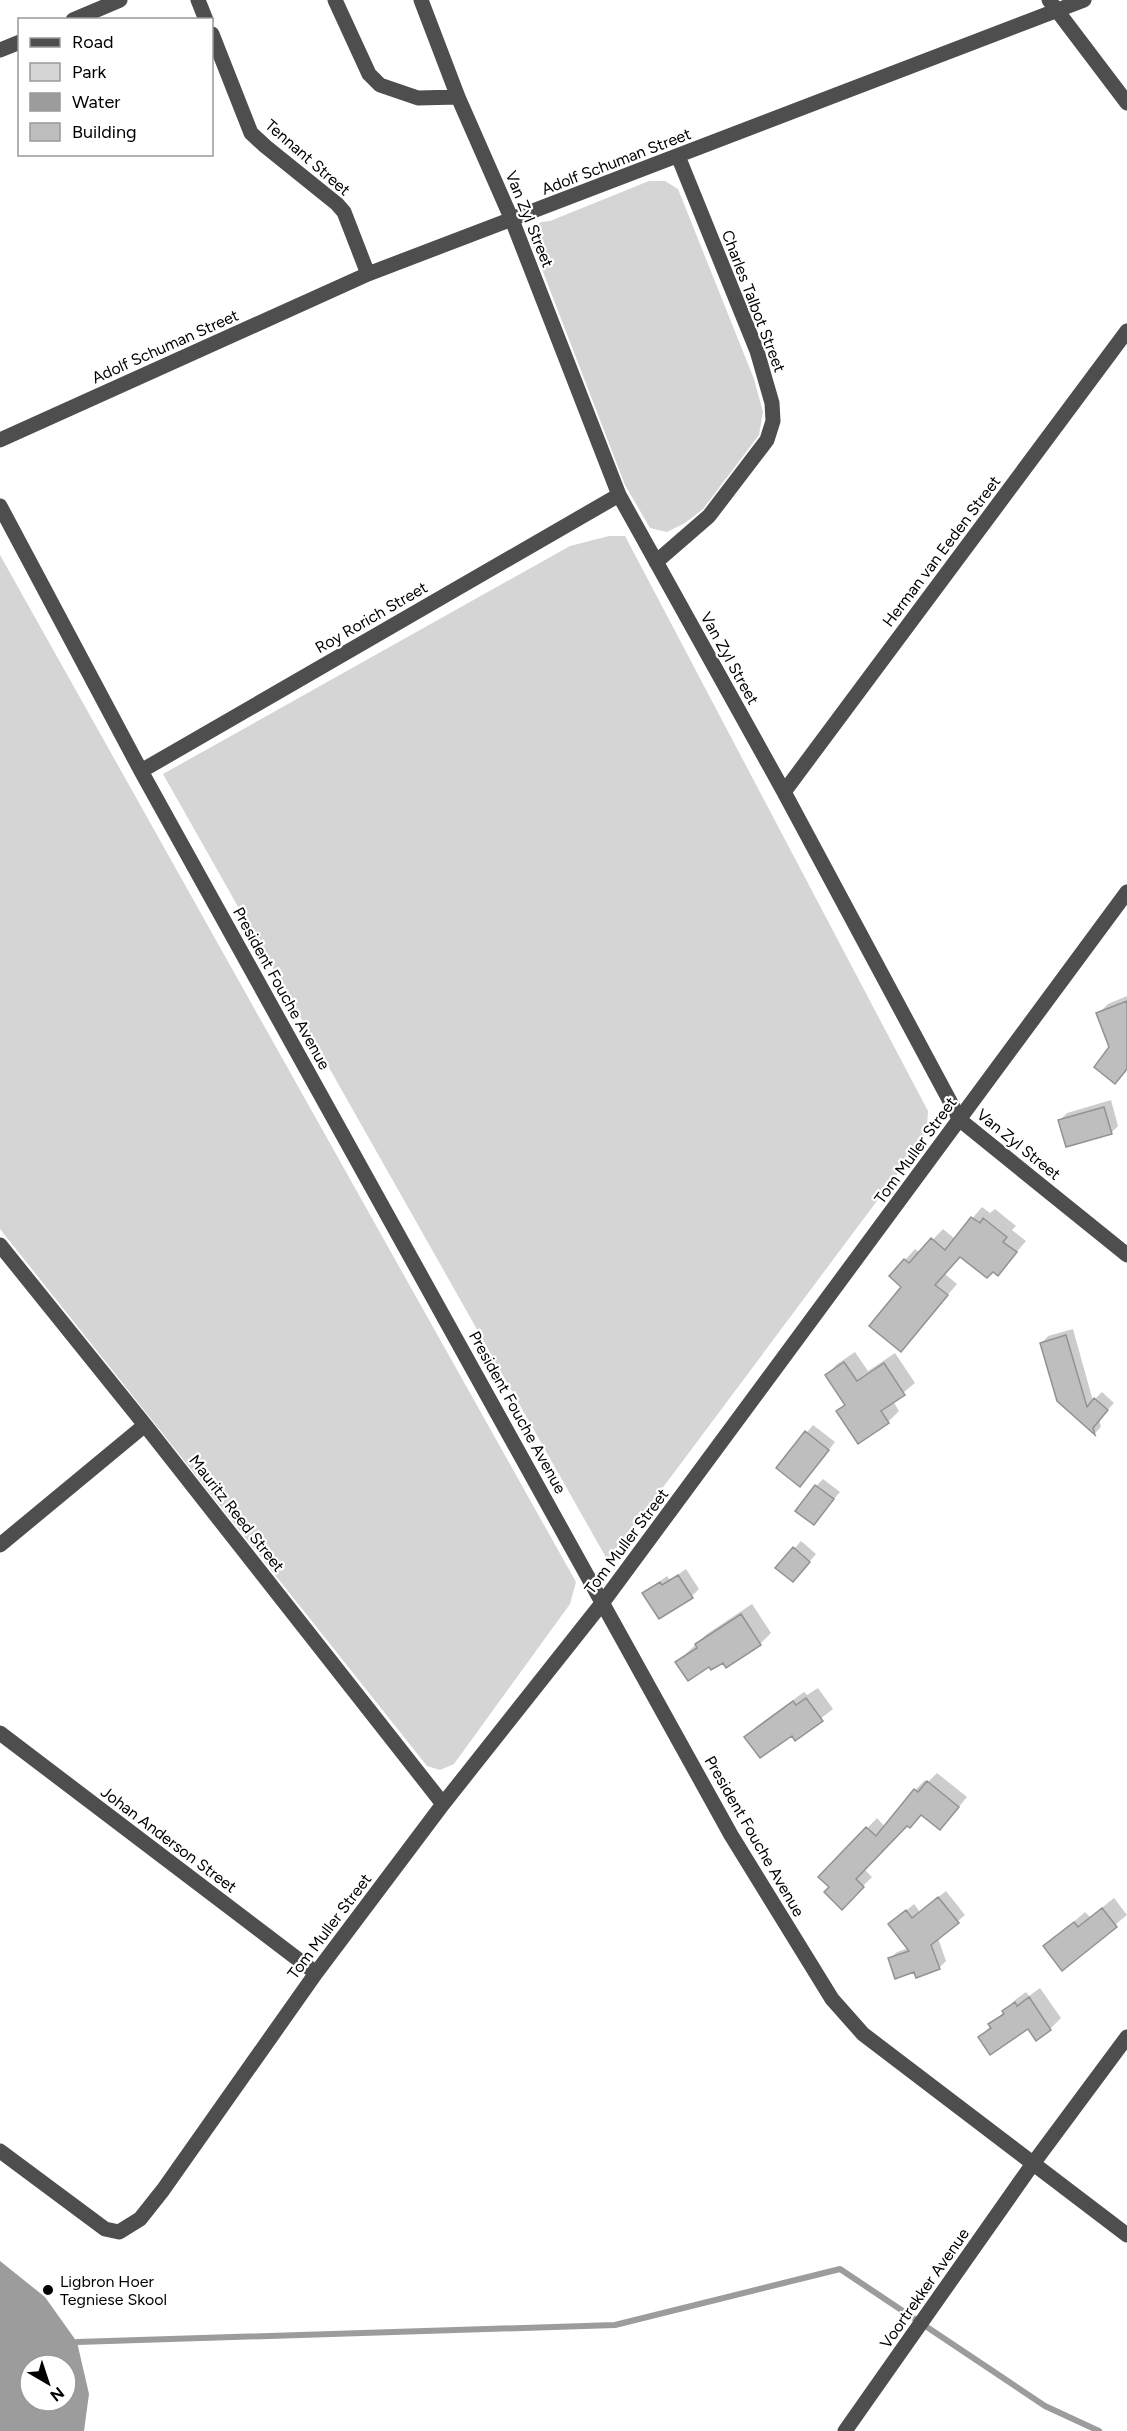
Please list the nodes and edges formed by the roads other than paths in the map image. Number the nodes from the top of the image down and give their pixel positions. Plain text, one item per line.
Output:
1 (120, 0) edge
2 (198, 0) edge
3 (335, 0) edge
4 (421, 0) edge
5 (1084, 0) edge
6 (1053, 6) edge
7 (78, 18) edge
8 (205, 18) edge
9 (213, 37) edge
10 (18, 43) edge
11 (0, 50) edge
12 (458, 97) junction
13 (1127, 103) edge
14 (678, 156) junction
15 (512, 220) junction
16 (368, 274) junction
17 (1127, 331) edge
18 (0, 440) edge
19 (619, 495) junction
20 (0, 506) edge
21 (656, 562) junction
22 (141, 771) junction
23 (784, 792) junction
24 (1127, 892) edge
25 (960, 1120) junction
26 (0, 1245) edge
27 (1127, 1255) edge
28 (145, 1425) junction
29 (0, 1545) edge
30 (603, 1602) junction
31 (0, 1733) edge
32 (443, 1804) junction
33 (316, 1973) junction
34 (1127, 2037) edge
35 (0, 2151) edge
36 (1032, 2164) junction
37 (1127, 2235) edge
38 (845, 2431) edge

1 - 7 street
2 - 8 street
3 - 12 street
4 - 12 street, Van Zyl Street
5 - 6 street, Adolf Schuman Street
6 - 13 street
6 - 14 street, Adolf Schuman Street
9 - 16 street, Tennant Street
10 - 11 street
12 - 15 street, Van Zyl Street
14 - 15 street, Adolf Schuman Street
14 - 21 street, Charles Talbot Street
15 - 16 street, Adolf Schuman Street
15 - 19 street, Van Zyl Street
16 - 18 street, Adolf Schuman Street
17 - 23 street, Herman van Eeden Street
19 - 21 street, Van Zyl Street
19 - 22 street, Roy Rorich Street
20 - 22 street, President Fouche Avenue
21 - 23 street, Van Zyl Street
22 - 30 street, President Fouche Avenue
23 - 25 street, Van Zyl Street
24 - 25 street, Tom Muller Street
25 - 27 street, Van Zyl Street
25 - 30 street, Tom Muller Street
26 - 28 street, Mauritz Reed Street
28 - 29 street
28 - 32 street, Mauritz Reed Street
30 - 32 street, Tom Muller Street
30 - 36 street, President Fouche Avenue
31 - 33 street, Johan Anderson Street
32 - 33 street, Tom Muller Street
33 - 35 street, Tom Muller Street
34 - 36 street, Voortrekker Avenue
36 - 37 street, President Fouche Avenue
36 - 38 street, Voortrekker Avenue

